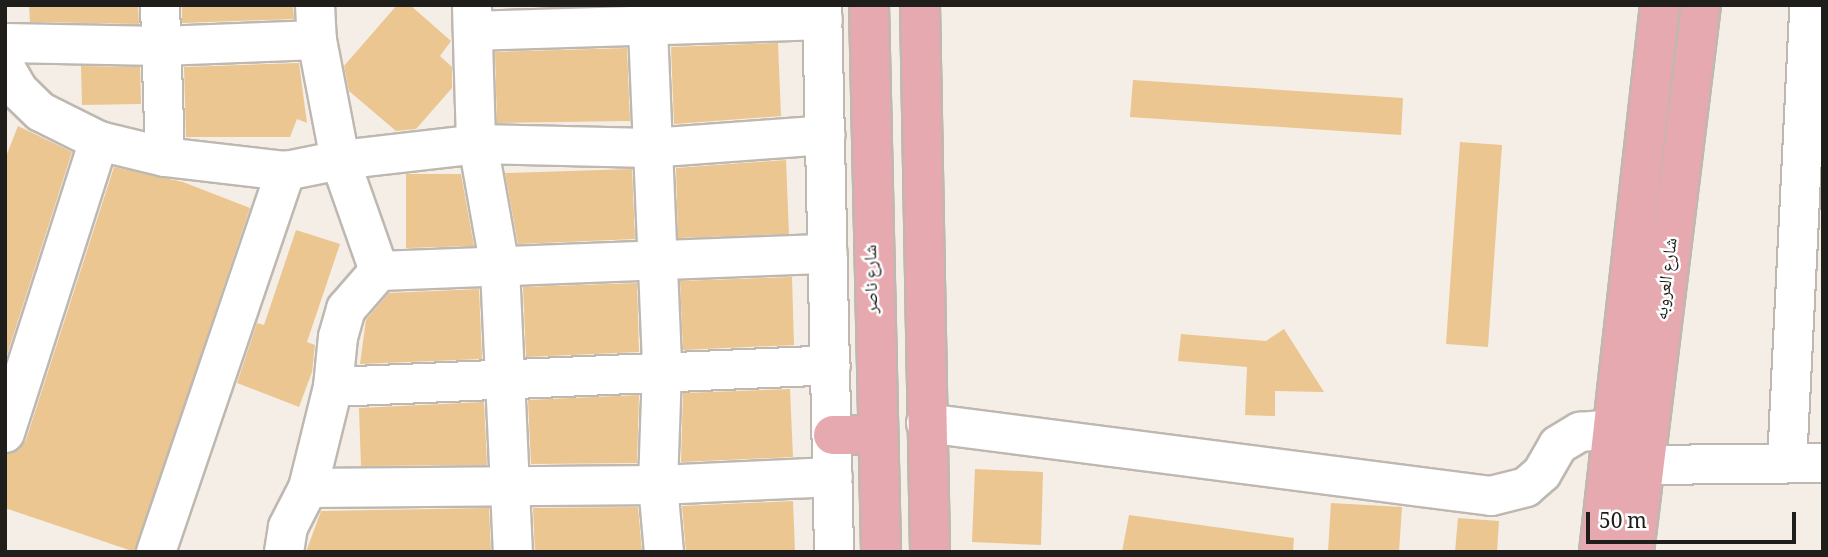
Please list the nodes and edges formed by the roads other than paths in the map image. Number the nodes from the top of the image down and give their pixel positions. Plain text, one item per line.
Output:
1 (160, 5) edge
2 (869, 5) edge
3 (920, 5) edge
4 (1660, 5) edge
5 (1701, 5) edge
6 (1809, 5) edge
7 (822, 13) edge
8 (648, 16) edge
9 (472, 18) edge
10 (316, 23) edge
11 (5, 43) edge
12 (161, 46) junction
13 (5, 67) edge
14 (825, 135) junction
15 (99, 141) junction
16 (477, 144) junction
17 (650, 148) junction
18 (165, 157) junction
19 (340, 160) junction
20 (286, 171) junction
21 (828, 254) junction
22 (872, 254) junction
23 (924, 257) junction
24 (658, 263) junction
25 (500, 268) junction
26 (379, 271) junction
27 (831, 365) junction
28 (662, 370) junction
29 (506, 380) junction
30 (333, 387) junction
31 (926, 423) junction
32 (1612, 429) junction
33 (5, 433) edge
34 (833, 435) junction
35 (878, 435) junction
36 (1805, 463) edge
37 (1645, 465) junction
38 (833, 477) junction
39 (658, 485) junction
40 (308, 488) junction
41 (513, 488) junction
42 (156, 552) edge
43 (284, 552) edge
44 (513, 552) edge
45 (664, 552) edge
46 (834, 552) edge
47 (881, 552) edge
48 (930, 552) edge
49 (1599, 552) edge
50 (1634, 552) edge

1 - 12 street
2 - 22 main road, شارع ناصر
3 - 23 main road
4 - 32 main road
5 - 37 main road, شارع العروبه
6 - 36 street
7 - 8 street
7 - 14 street
8 - 9 street
8 - 17 street
9 - 16 street
10 - 12 street
10 - 19 street
11 - 12 street
12 - 18 street
13 - 15 street
14 - 17 street
14 - 21 street
15 - 18 street
15 - 33 street
16 - 17 street
16 - 19 street
16 - 25 street
17 - 24 street
18 - 20 street
19 - 20 street
19 - 26 street
20 - 42 street
21 - 24 street
21 - 27 street
22 - 23 main road
22 - 35 main road, شارع ناصر
23 - 31 main road
24 - 25 street
24 - 28 street
25 - 26 street
25 - 29 street
26 - 30 street
27 - 28 street
27 - 34 street
28 - 29 street
28 - 39 street
29 - 30 street
29 - 41 street
30 - 40 street
31 - 32 street
31 - 48 main road
32 - 49 main road
34 - 35 main road
34 - 38 street
35 - 47 main road, شارع ناصر
36 - 37 street
37 - 50 main road, شارع العروبه
38 - 39 street
38 - 46 street
39 - 41 street
39 - 45 street
40 - 41 street
40 - 43 street
41 - 44 street

